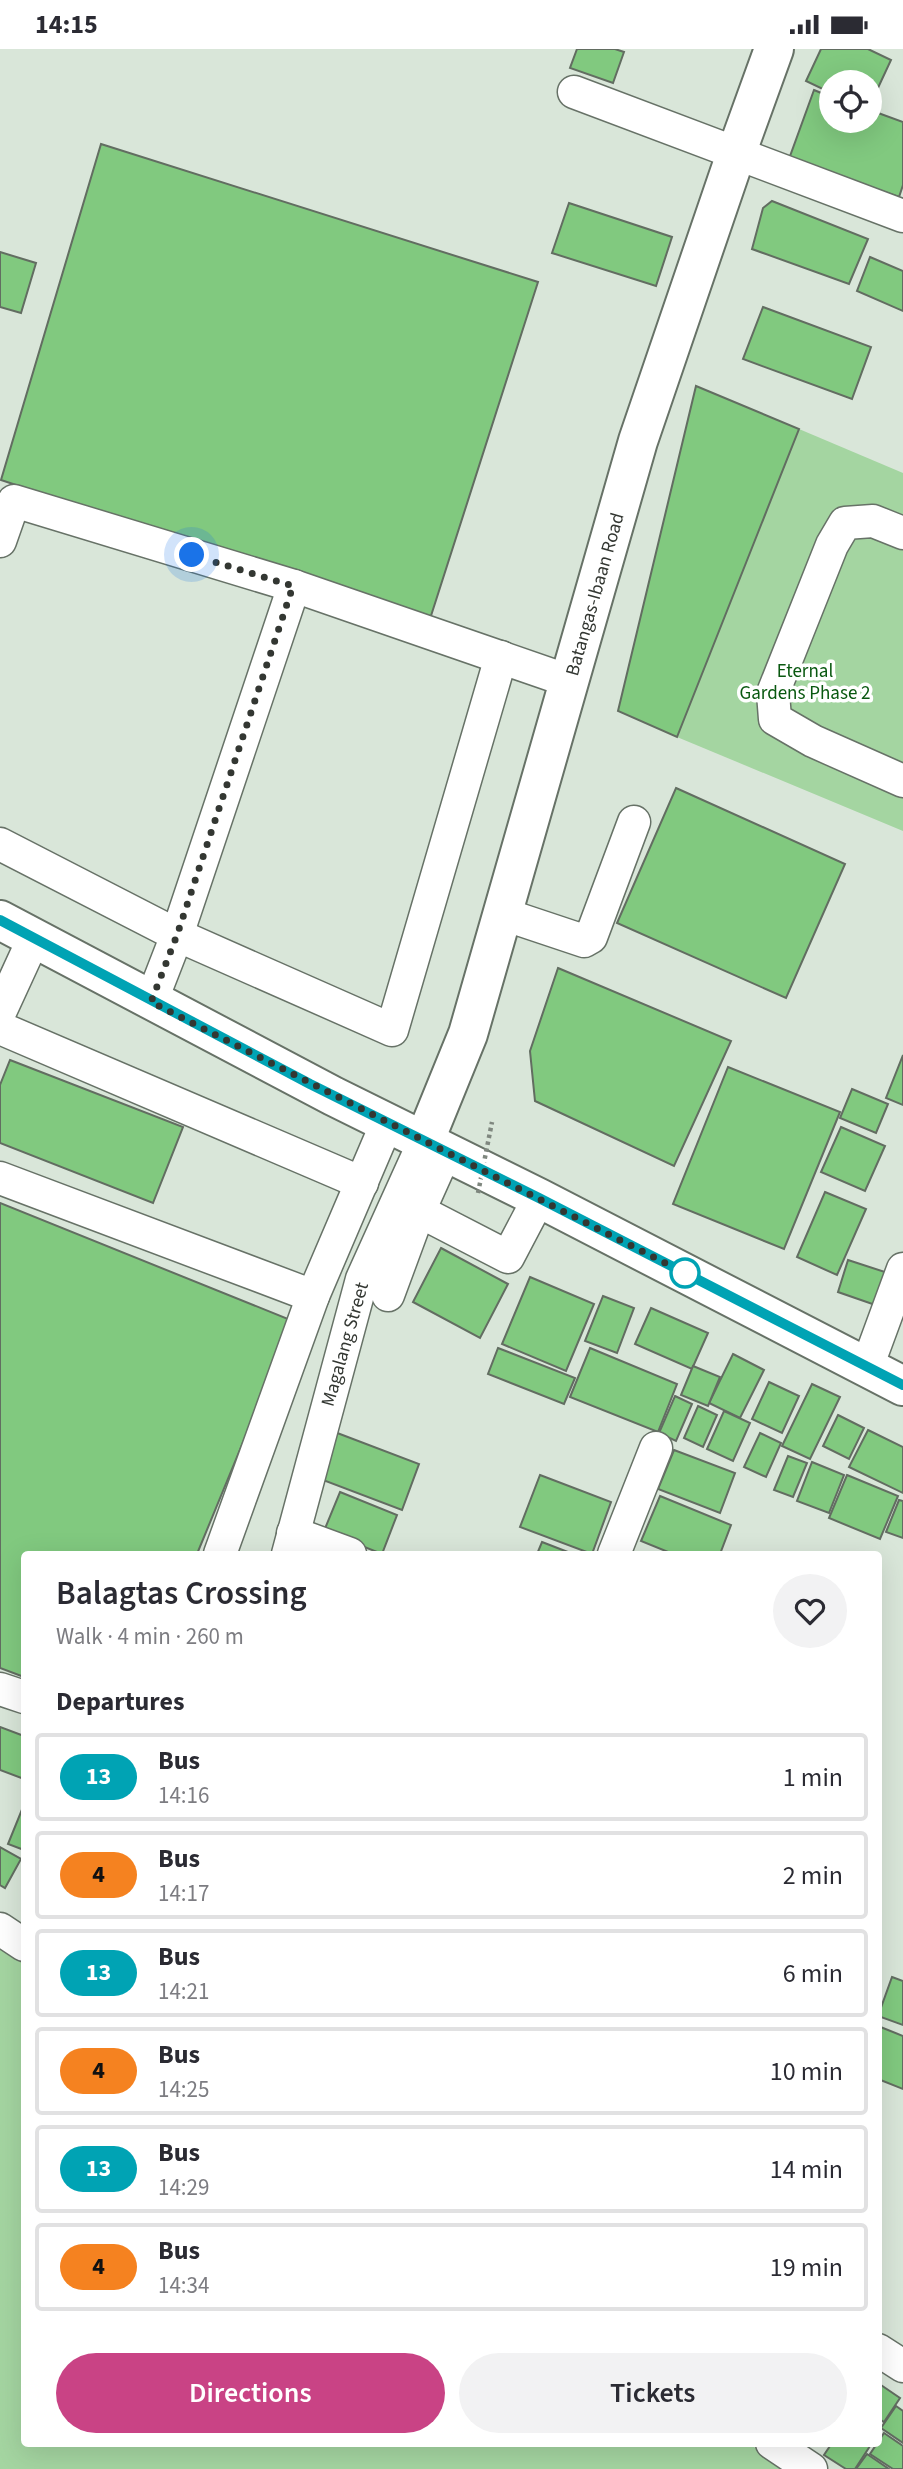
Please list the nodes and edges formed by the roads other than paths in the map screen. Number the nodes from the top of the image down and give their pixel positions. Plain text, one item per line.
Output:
1 (774, 49) edge
2 (574, 92) dead end
3 (736, 154) junction
4 (903, 216) edge
5 (903, 533) edge
6 (0, 541) edge
7 (293, 586) junction
8 (501, 657) junction
9 (569, 681) junction
10 (903, 781) edge
11 (634, 822) dead end
12 (0, 844) edge
13 (503, 914) junction
14 (0, 920) edge
15 (177, 935) junction
16 (34, 937) junction
17 (151, 1002) junction
18 (0, 1012) edge
19 (0, 1028) edge
20 (387, 1123) junction
21 (434, 1147) junction
22 (0, 1178) edge
23 (362, 1183) junction
24 (539, 1198) junction
25 (419, 1211) junction
26 (903, 1269) edge
27 (388, 1295) dead end
28 (313, 1296) junction
29 (867, 1367) junction
30 (903, 1385) edge
31 (656, 1448) dead end
32 (290, 1543) edge
33 (221, 1551) edge
34 (334, 1551) edge
35 (615, 1551) edge
36 (0, 1689) edge
37 (21, 1696) edge
38 (0, 1929) edge
39 (21, 1943) edge
40 (882, 2353) edge
41 (903, 2366) edge
42 (778, 2447) edge
43 (811, 2469) edge

1 - 3 main road, Batangas-Ibaan Road
2 - 3 street
3 - 4 street
3 - 9 main road, Batangas-Ibaan Road
5 - 10 street
6 - 7 street
7 - 8 street
7 - 15 street
8 - 9 street
8 - 15 street
9 - 13 main road, Batangas-Ibaan Road
11 - 13 street
12 - 15 street
13 - 21 main road, Batangas-Ibaan Road
14 - 16 main road
15 - 17 street
16 - 17 main road
16 - 18 street
17 - 20 main road
19 - 23 street
20 - 21 main road
20 - 23 street
21 - 24 main road
21 - 25 street
21 - 32 street, Magalang Street
22 - 28 street
23 - 28 street
24 - 25 street
24 - 29 main road
25 - 27 street
26 - 29 street
28 - 33 street
29 - 30 main road
31 - 35 street
32 - 34 street
36 - 37 street
38 - 39 street
40 - 41 street
42 - 43 street

